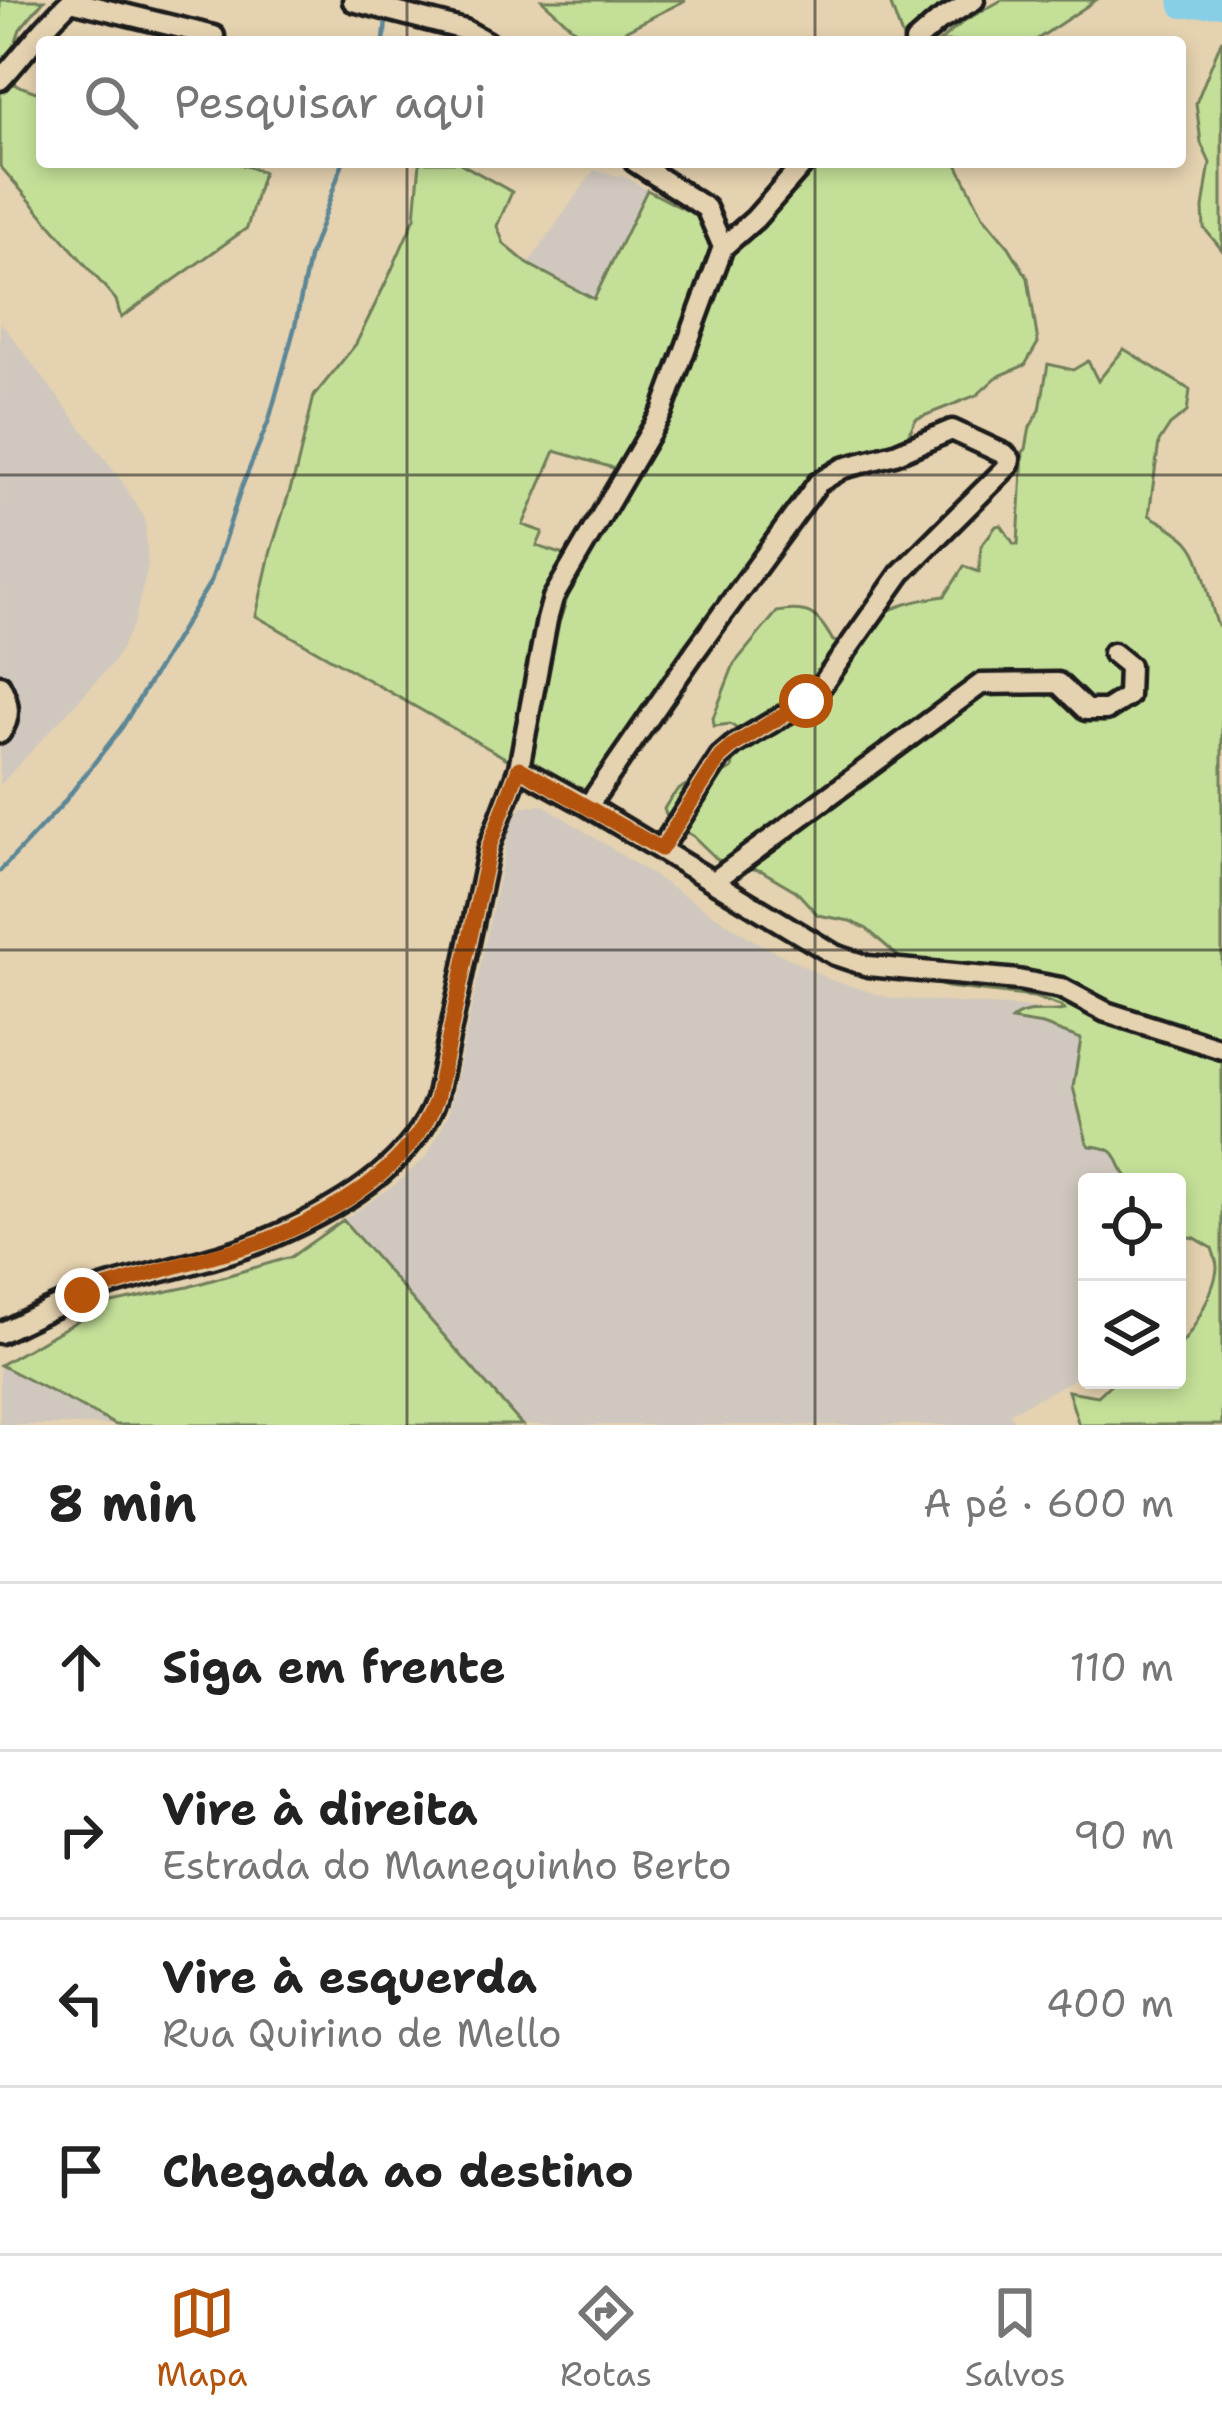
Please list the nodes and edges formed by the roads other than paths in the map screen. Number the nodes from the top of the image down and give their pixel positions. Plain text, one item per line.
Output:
1 (974, 0) edge
2 (353, 1) edge
3 (39, 36) edge
4 (214, 36) dead end
5 (476, 36) edge
6 (922, 36) edge
7 (36, 39) edge
8 (0, 80) edge
9 (643, 168) edge
10 (800, 168) edge
11 (723, 247) junction
12 (1113, 653) dead end
13 (0, 685) edge
14 (0, 734) edge
15 (519, 768) junction
16 (588, 806) junction
17 (661, 849) junction
18 (714, 881) junction
19 (1222, 1049) edge
20 (0, 1333) edge

1 - 6 street
2 - 5 street
3 - 4 street
7 - 8 street
9 - 11 street
10 - 11 street
11 - 15 street
12 - 18 street
13 - 14 street
15 - 16 street
15 - 20 street
16 - 17 street
16 - 17 street
17 - 18 street
18 - 19 street

